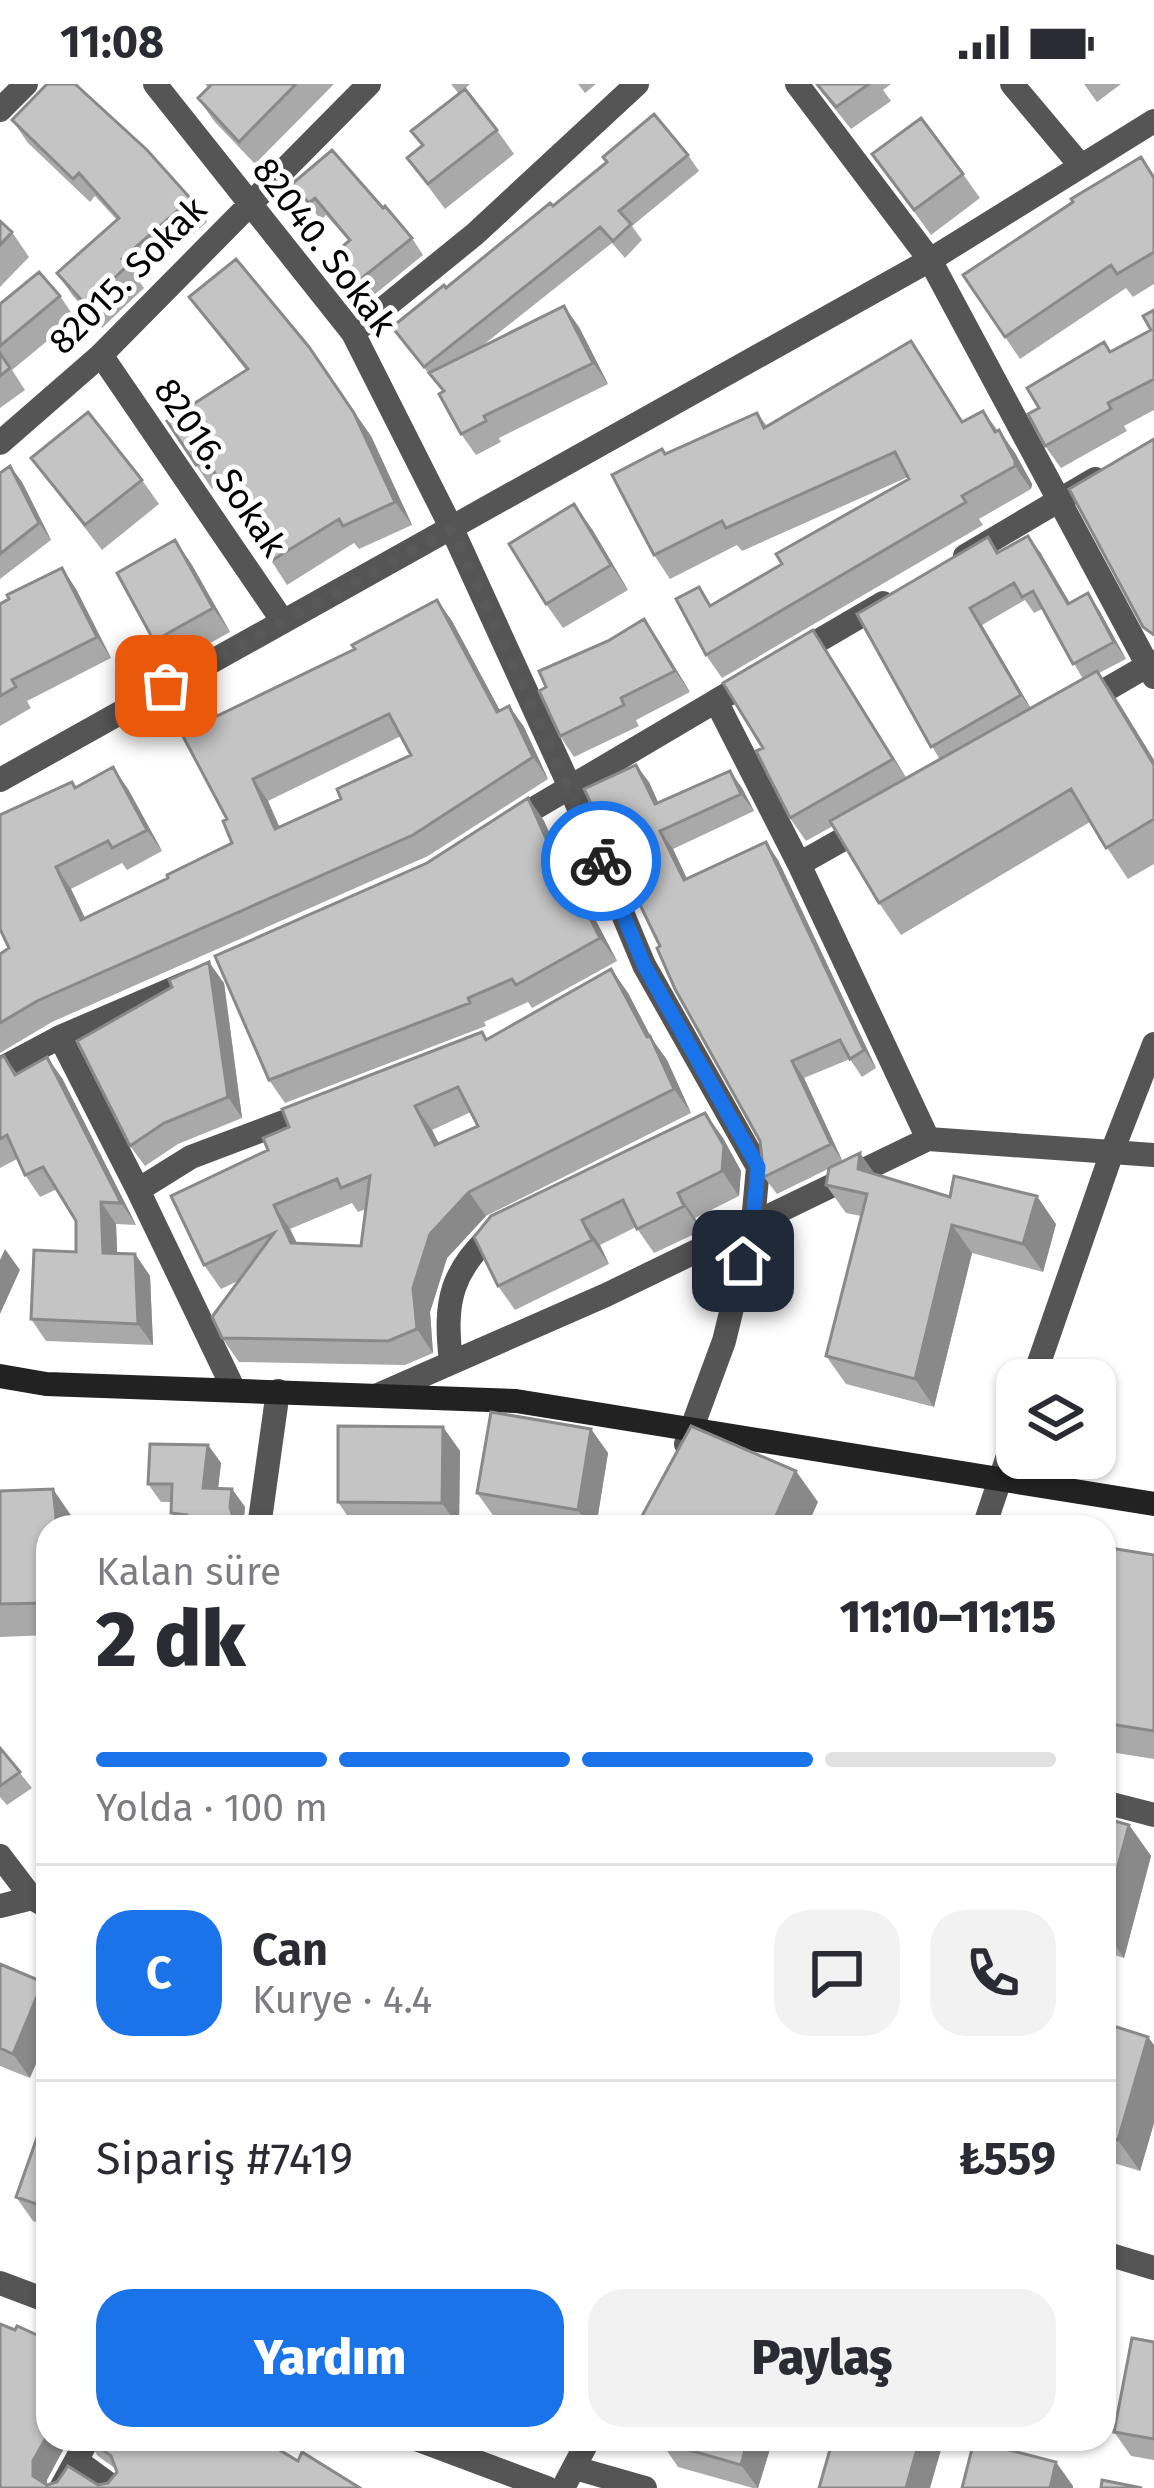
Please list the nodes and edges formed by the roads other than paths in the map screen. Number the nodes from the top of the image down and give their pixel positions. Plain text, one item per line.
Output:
1 (26, 84) edge
2 (154, 84) edge
3 (369, 84) edge
4 (637, 84) edge
5 (797, 84) edge
6 (1012, 84) edge
7 (0, 110) edge
8 (1154, 121) edge
9 (1081, 166) junction
10 (249, 205) junction
11 (930, 260) junction
12 (353, 333) junction
13 (101, 356) junction
14 (0, 443) edge
15 (1116, 466) edge
16 (1059, 501) junction
17 (452, 529) junction
18 (938, 572) edge
19 (897, 595) edge
20 (282, 620) junction
21 (1152, 668) edge
22 (716, 701) junction
23 (1066, 712) edge
24 (3, 773) edge
25 (569, 784) junction
26 (902, 806) edge
27 (493, 834) edge
28 (799, 864) junction
29 (209, 973) edge
30 (60, 1037) junction
31 (1154, 1044) edge
32 (0, 1069) edge
33 (334, 1103) edge
34 (928, 1138) junction
35 (1112, 1152) junction
36 (1154, 1155) edge
37 (138, 1190) junction
38 (524, 1212) edge
39 (753, 1222) junction
40 (1040, 1359) edge
41 (451, 1364) junction
42 (0, 1376) edge
43 (234, 1390) junction
44 (278, 1391) junction
45 (378, 1395) junction
46 (692, 1429) junction
47 (676, 1468) edge
48 (1000, 1480) junction
49 (1154, 1504) edge
50 (261, 1515) edge
51 (988, 1515) edge
52 (1116, 1805) edge
53 (1154, 1815) edge
54 (0, 1856) edge
55 (36, 1898) edge
56 (36, 1903) edge
57 (0, 1906) edge
58 (1116, 2257) edge
59 (1154, 2268) edge
60 (0, 2284) edge
61 (36, 2297) edge
62 (81, 2451) edge
63 (83, 2451) edge
64 (448, 2451) edge
65 (583, 2451) edge
66 (569, 2478) edge
67 (62, 2488) edge
68 (114, 2488) edge
69 (547, 2488) edge
70 (646, 2488) edge

1 - 7 street
2 - 10 street, 82040. Sokak
3 - 10 street, 82015. Sokak
4 - 12 street
5 - 11 street
6 - 9 street
8 - 9 street
9 - 11 street
10 - 12 street, 82040. Sokak
10 - 13 street, 82015. Sokak
11 - 16 street
11 - 17 street
12 - 17 street, 82040. Sokak
13 - 14 street, 82015. Sokak
13 - 20 street, 82016. Sokak
15 - 16 street
16 - 18 street
16 - 21 street
17 - 20 street
17 - 25 street, 82040. Sokak
19 - 22 street
20 - 24 street
21 - 23 street
22 - 25 street
22 - 28 street
25 - 27 street
25 - 39 street, 82040. Sokak
26 - 28 street
28 - 34 street
29 - 30 street
30 - 32 street
30 - 37 street
31 - 35 street
33 - 37 street
34 - 35 street
34 - 39 street
35 - 36 street
35 - 40 street
37 - 43 street
38 - 41 street
39 - 41 street
39 - 46 street, 82040. Sokak
41 - 45 street
42 - 43 main road
43 - 44 main road
44 - 45 main road
44 - 50 street
45 - 46 main road
46 - 47 street, 82040. Sokak
46 - 48 main road
48 - 49 main road
48 - 51 street
52 - 53 street
54 - 55 street
56 - 57 street
58 - 59 street
60 - 61 street
62 - 67 street
63 - 68 street
64 - 69 street
65 - 66 street
66 - 70 street

